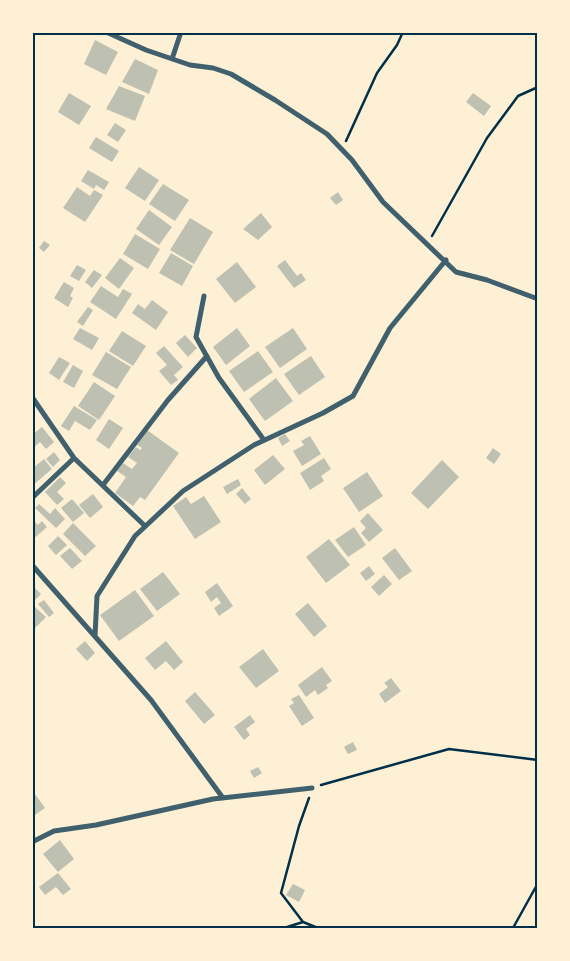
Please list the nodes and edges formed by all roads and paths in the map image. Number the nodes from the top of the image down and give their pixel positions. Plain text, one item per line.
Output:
1 (106, 32) edge
2 (181, 32) edge
3 (403, 32) edge
4 (172, 59) junction
5 (538, 87) edge
6 (342, 150) junction
7 (427, 244) junction
8 (446, 260) junction
9 (204, 296) dead end
10 (538, 299) edge
11 (207, 356) junction
12 (32, 397) edge
13 (264, 440) junction
14 (74, 458) junction
15 (103, 485) junction
16 (32, 498) edge
17 (145, 526) junction
18 (32, 565) edge
19 (95, 636) junction
20 (538, 760) edge
21 (312, 788) junction
22 (223, 798) junction
23 (32, 842) edge
24 (538, 883) edge
25 (302, 922) junction
26 (284, 928) edge
27 (318, 928) edge
28 (513, 928) edge

1 - 4 street
2 - 4 street
3 - 6 path
4 - 6 street
5 - 7 path
6 - 7 street
7 - 8 street
8 - 10 street
8 - 13 street
9 - 11 street
11 - 13 street
11 - 15 street
12 - 14 street
13 - 17 street
14 - 15 street
14 - 16 street
15 - 17 street
17 - 19 street
18 - 19 street
19 - 22 street
20 - 21 path
21 - 22 street
21 - 25 path
22 - 23 street
24 - 28 path
25 - 26 path
25 - 27 path

